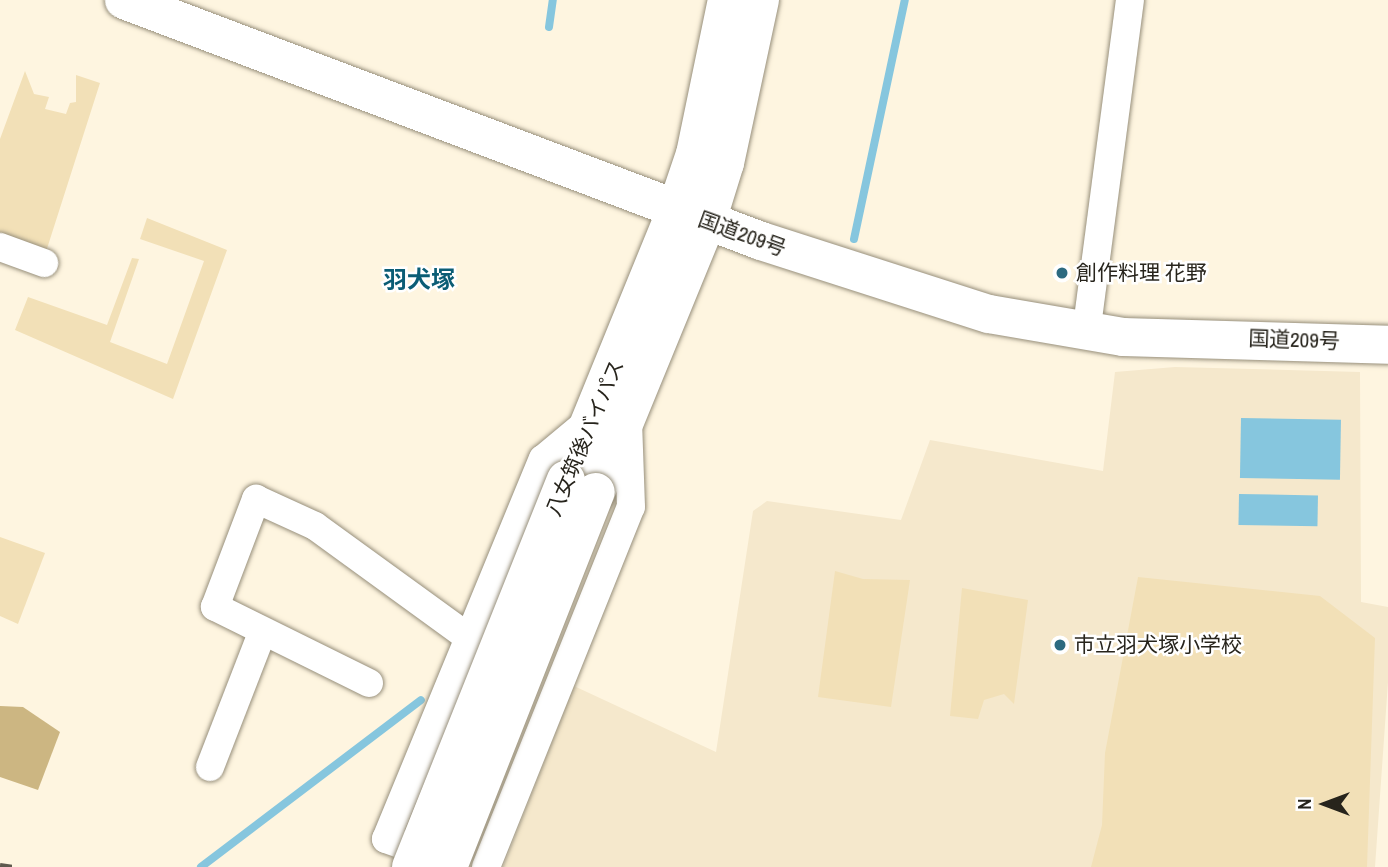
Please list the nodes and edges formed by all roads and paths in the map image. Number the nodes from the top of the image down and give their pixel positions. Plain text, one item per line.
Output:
1 (124, 0) edge
2 (727, 0) edge
3 (760, 0) edge
4 (1130, 0) edge
5 (188, 11) edge
6 (691, 215) junction
7 (0, 247) edge
8 (44, 263) dead end
9 (1086, 334) junction
10 (1388, 345) edge
11 (613, 416) junction
12 (581, 486) junction
13 (262, 633) junction
14 (469, 638) junction
15 (369, 683) dead end
16 (210, 767) dead end
17 (411, 867) edge
18 (448, 867) edge
19 (463, 867) edge
20 (486, 867) edge

1 - 5 highway, 国道209号
2 - 6 highway, 八女筑後バイパス
3 - 6 highway, 八女筑後バイパス
4 - 9 street
5 - 6 highway, 国道209号
6 - 9 highway, 国道209号
6 - 11 highway, 八女筑後バイパス
7 - 8 street
9 - 10 highway, 国道209号
11 - 12 highway, 八女筑後バイパス
11 - 14 street
11 - 20 street
12 - 17 highway, 八女筑後バイパス, bridge
12 - 18 highway, 八女筑後バイパス, bridge
13 - 14 street
13 - 15 street
13 - 16 street
14 - 19 street

